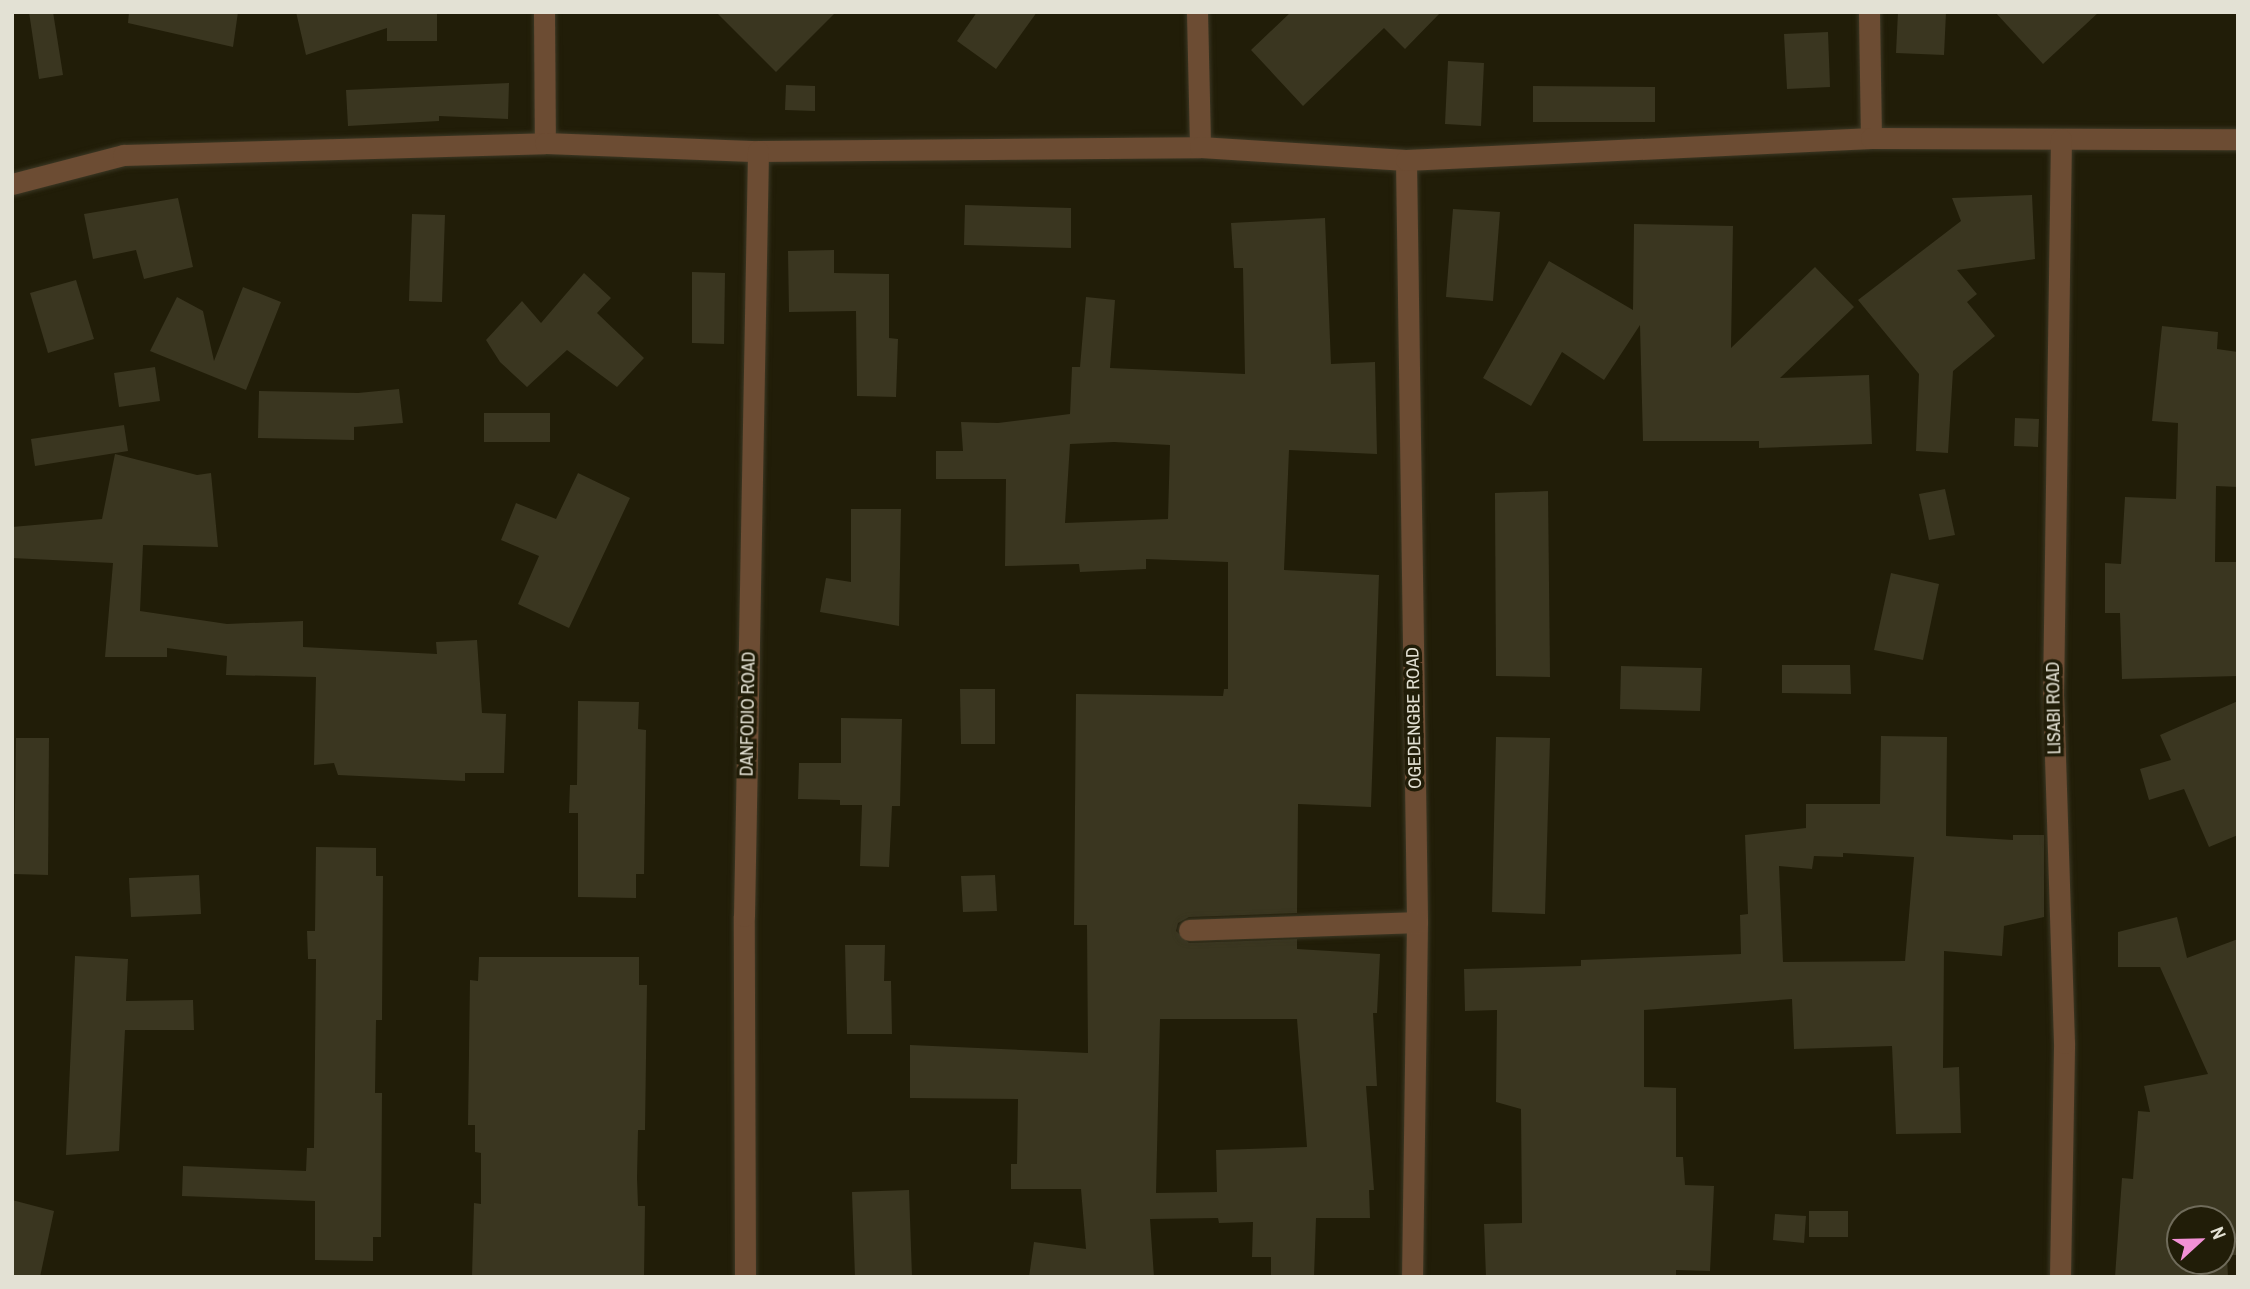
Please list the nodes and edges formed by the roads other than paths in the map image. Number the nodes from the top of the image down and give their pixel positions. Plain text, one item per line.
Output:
1 (544, 12) edge
2 (1197, 12) edge
3 (1869, 12) edge
4 (1871, 138) junction
5 (2061, 139) junction
6 (2238, 139) edge
7 (545, 143) junction
8 (1200, 147) junction
9 (758, 152) junction
10 (1406, 160) junction
11 (12, 184) edge
12 (1417, 922) junction
13 (1189, 930) dead end
14 (745, 1277) edge
15 (1412, 1277) edge
16 (2060, 1277) edge

1 - 7 street
2 - 8 street
3 - 4 street
4 - 5 street
4 - 10 street
5 - 6 street
5 - 16 street, LISABI ROAD
7 - 9 street
7 - 11 street
8 - 9 street
8 - 10 street
9 - 14 street, DANFODIO ROAD
10 - 12 street, OGEDENGBE ROAD
12 - 13 street
12 - 15 street, OGEDENGBE ROAD

